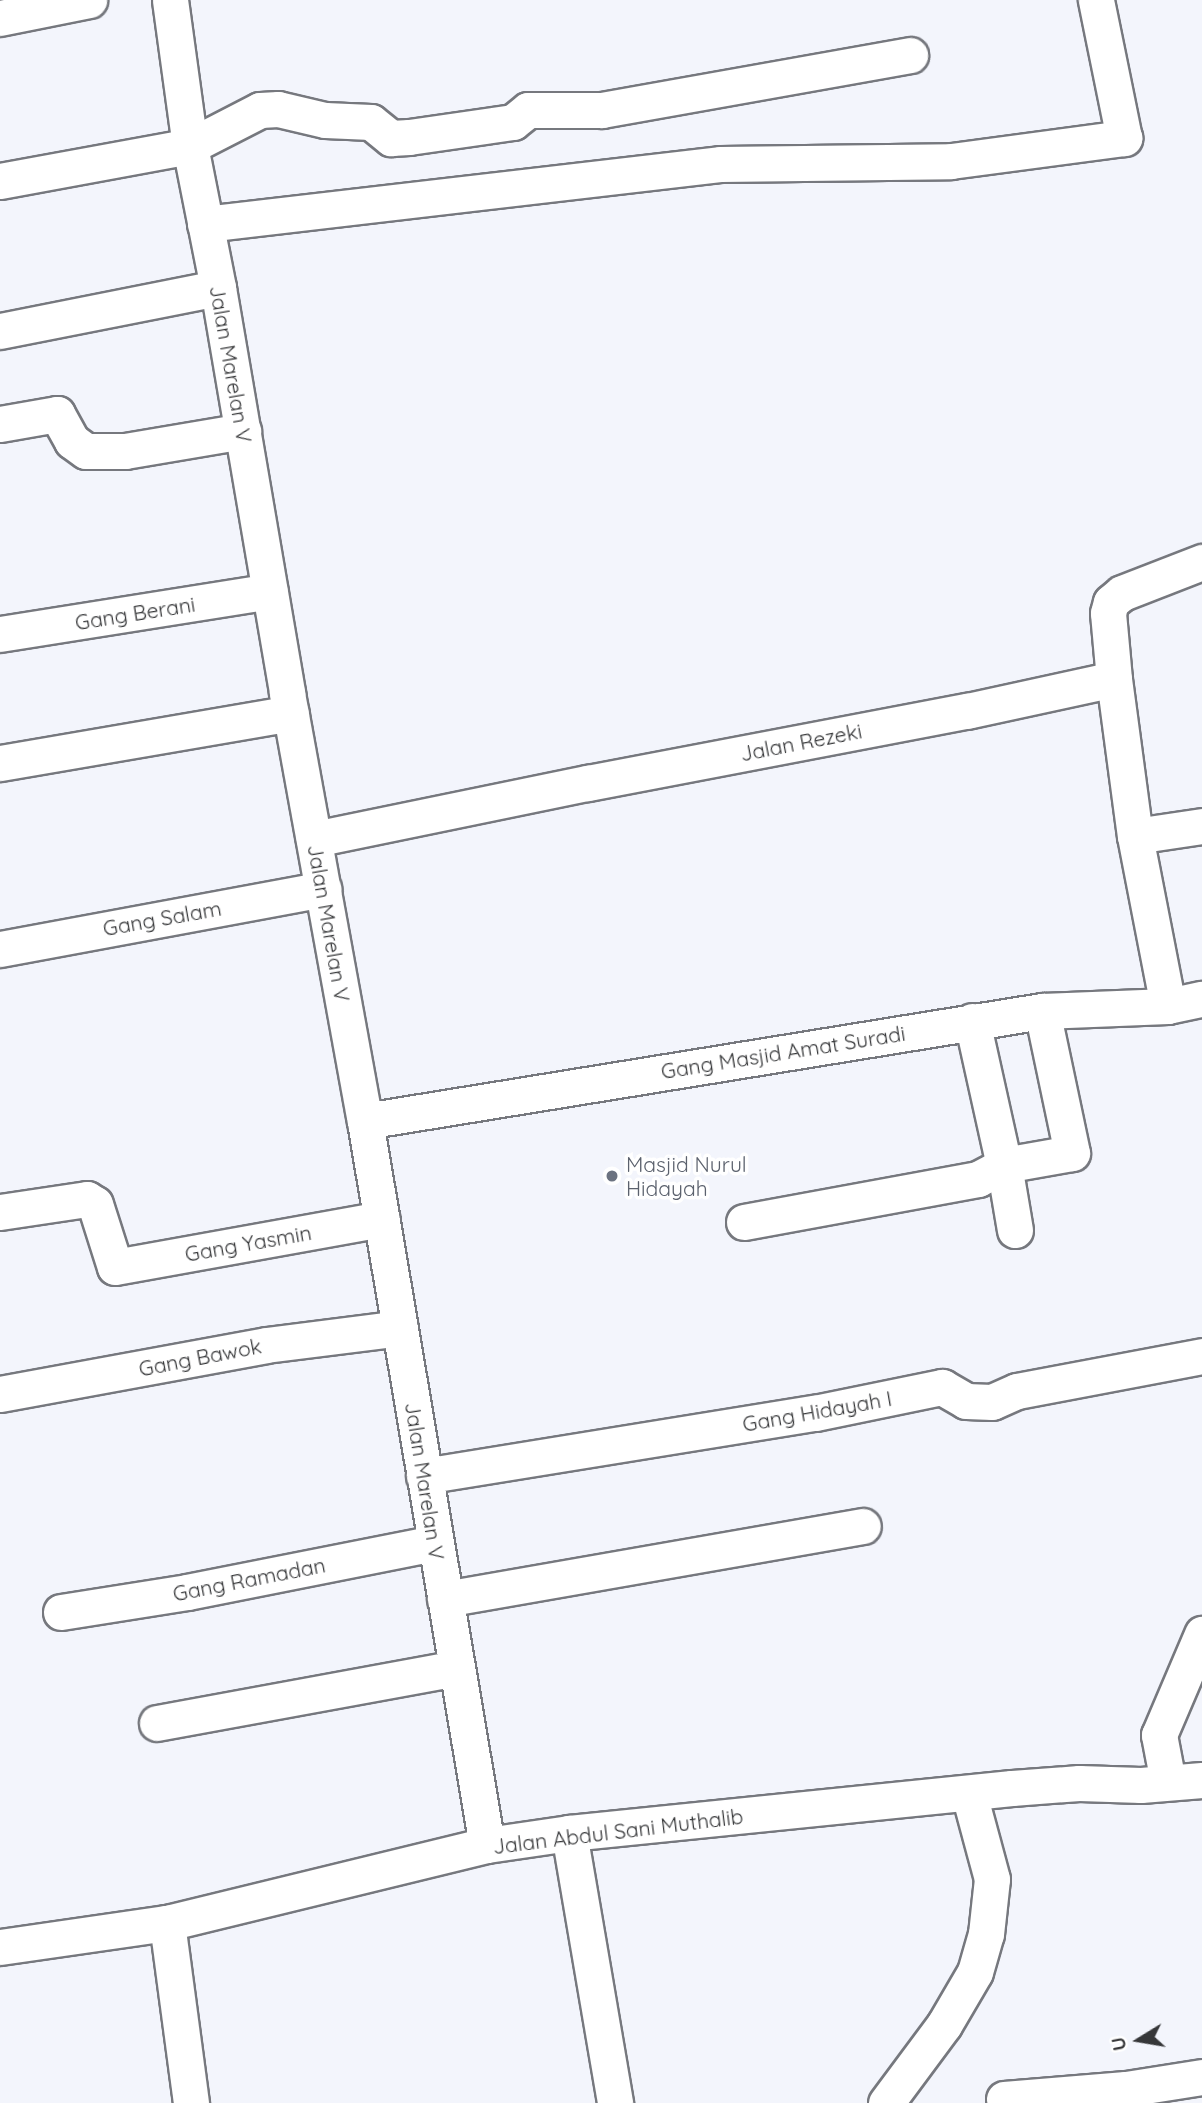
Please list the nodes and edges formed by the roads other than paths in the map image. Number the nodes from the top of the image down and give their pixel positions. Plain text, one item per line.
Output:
1 (89, 0) edge
2 (170, 0) edge
3 (1096, 0) edge
4 (0, 18) edge
5 (910, 55) dead end
6 (190, 146) junction
7 (0, 181) edge
8 (205, 224) junction
9 (218, 288) junction
10 (0, 331) edge
11 (0, 424) edge
12 (243, 430) junction
13 (1202, 562) edge
14 (271, 591) junction
15 (0, 634) edge
16 (1114, 678) junction
17 (289, 703) junction
18 (0, 742) edge
19 (0, 763) edge
20 (1202, 826) edge
21 (1135, 835) junction
22 (314, 839) junction
23 (323, 889) junction
24 (0, 949) edge
25 (1202, 999) edge
26 (1168, 1006) junction
27 (1042, 1011) junction
28 (972, 1021) junction
29 (365, 1121) junction
30 (1004, 1165) junction
31 (0, 1212) edge
32 (382, 1219) junction
33 (744, 1222) dead end
34 (1015, 1230) dead end
35 (400, 1328) junction
36 (1202, 1356) edge
37 (0, 1394) edge
38 (424, 1476) junction
39 (863, 1526) dead end
40 (435, 1543) junction
41 (445, 1599) junction
42 (61, 1612) dead end
43 (1202, 1634) edge
44 (456, 1668) junction
45 (157, 1723) dead end
46 (1202, 1780) edge
47 (1154, 1784) junction
48 (969, 1794) junction
49 (569, 1833) junction
50 (487, 1845) junction
51 (167, 1923) junction
52 (0, 1947) edge
53 (1202, 2077) edge
54 (1126, 2096) edge
55 (1004, 2099) dead end
56 (191, 2103) edge
57 (608, 2103) edge
58 (615, 2103) edge
59 (886, 2103) edge

1 - 4 street
2 - 6 street, Jalan Marelan V
3 - 8 street
5 - 6 street
6 - 7 street
6 - 8 street, Jalan Marelan V
8 - 9 street, Jalan Marelan V
9 - 10 street
9 - 12 street, Jalan Marelan V
11 - 12 street
12 - 14 street, Jalan Marelan V
13 - 16 street
14 - 15 street, Gang Berani
14 - 17 street, Jalan Marelan V
16 - 21 street
16 - 22 street, Jalan Rezeki
17 - 18 street
17 - 19 street
17 - 22 street, Jalan Marelan V
20 - 21 street
21 - 26 street
22 - 23 street, Jalan Marelan V
23 - 24 street, Gang Salam
23 - 29 street, Jalan Marelan V
25 - 26 street, Gang Masjid Amat Suradi
26 - 27 street, Gang Masjid Amat Suradi
27 - 28 street, Gang Masjid Amat Suradi
27 - 30 street
28 - 29 street, Gang Masjid Amat Suradi
28 - 30 street
29 - 32 street, Jalan Marelan V
30 - 33 street
30 - 34 street
31 - 32 street, Gang Yasmin
32 - 35 street, Jalan Marelan V
35 - 37 street, Gang Bawok
35 - 38 street, Jalan Marelan V
36 - 38 street, Gang Hidayah I
38 - 40 street, Jalan Marelan V
39 - 41 street
40 - 41 street, Jalan Marelan V
40 - 42 street, Gang Ramadan
41 - 44 street, Jalan Marelan V
43 - 47 street
44 - 45 street
44 - 50 street, Jalan Marelan V
46 - 47 street, Jalan Abdul Sani Muthalib
47 - 48 street, Jalan Abdul Sani Muthalib
48 - 49 street, Jalan Abdul Sani Muthalib
48 - 59 street
49 - 50 street, Jalan Abdul Sani Muthalib
49 - 58 street
50 - 51 street, Jalan Abdul Sani Muthalib
51 - 52 street, Jalan Abdul Sani Muthalib
51 - 56 street
53 - 54 street
54 - 55 street
57 - 58 street

